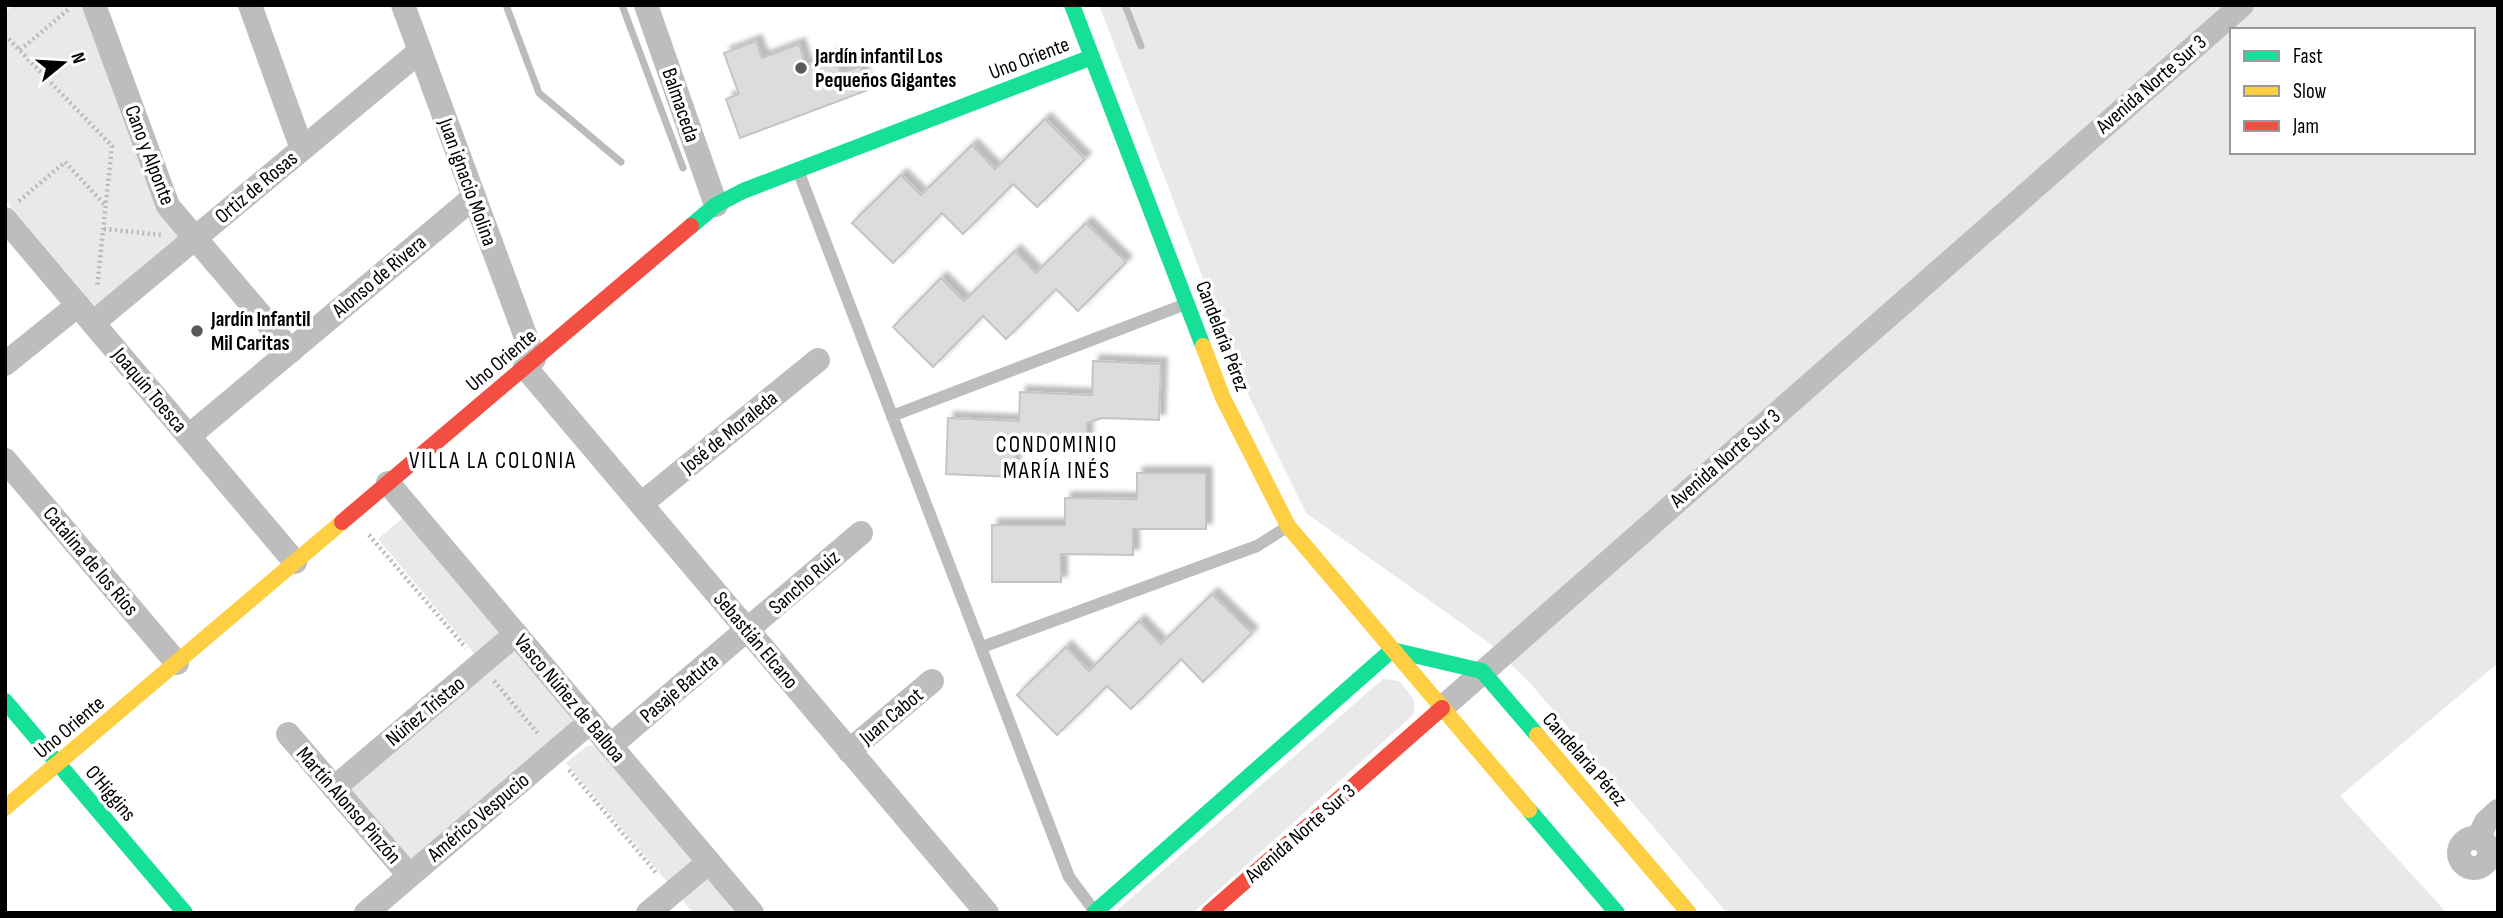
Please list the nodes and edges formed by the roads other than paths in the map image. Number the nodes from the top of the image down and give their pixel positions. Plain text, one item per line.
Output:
1 (94, 5) edge
2 (250, 5) edge
3 (403, 5) edge
4 (646, 5) edge
5 (1072, 5) edge
6 (2242, 5) edge
7 (420, 51) junction
8 (1092, 57) junction
9 (302, 149) junction
10 (797, 170) junction
11 (474, 197) junction
12 (716, 205) junction
13 (10, 211) edge
14 (194, 239) junction
15 (1187, 304) junction
16 (86, 314) junction
17 (290, 351) junction
18 (818, 360) dead end
19 (529, 363) junction
20 (5, 364) edge
21 (892, 416) junction
22 (189, 436) junction
23 (5, 460) edge
24 (388, 483) junction
25 (641, 505) junction
26 (1288, 526) junction
27 (861, 533) dead end
28 (295, 562) junction
29 (748, 630) junction
30 (516, 634) junction
31 (982, 647) junction
32 (1392, 650) junction
33 (177, 663) junction
34 (1482, 671) junction
35 (932, 681) dead end
36 (5, 701) edge
37 (1442, 708) junction
38 (590, 722) junction
39 (288, 734) dead end
40 (610, 746) junction
41 (849, 751) junction
42 (58, 763) junction
43 (334, 788) junction
44 (5, 808) edge
45 (2498, 811) edge
46 (2478, 838) dead end
47 (709, 862) junction
48 (410, 876) junction
49 (1095, 912) edge
50 (185, 913) edge
51 (366, 913) edge
52 (648, 913) edge
53 (751, 913) edge
54 (987, 913) edge
55 (1209, 913) edge
56 (1618, 913) edge
57 (1689, 913) edge

1 - 14 street, Cano y Alponte
2 - 9 street
3 - 7 street, Juan ignacio Molina
4 - 12 street, Balmaceda
5 - 8 street, Candelaria Pérez
6 - 34 street, Avenida Norte Sur 3
7 - 9 street, Ortiz de Rosas
7 - 11 street, Juan ignacio Molina
8 - 10 street, Uno Oriente
8 - 15 street, Candelaria Pérez
9 - 14 street, Ortiz de Rosas
10 - 12 street, Uno Oriente
10 - 21 lane
11 - 17 street, Alonso de Rivera
11 - 19 street, Juan ignacio Molina
12 - 19 street, Uno Oriente
13 - 16 street, Joaquín Toesca
14 - 16 street, Ortiz de Rosas
14 - 17 street, Cano y Alponte
15 - 21 lane
15 - 26 street, Candelaria Pérez
16 - 20 street, Ortiz de Rosas
16 - 22 street, Joaquín Toesca
17 - 22 street, Alonso de Rivera
18 - 25 street, José de Moraleda
19 - 24 street, Uno Oriente
19 - 25 street, Sebastián Elcano
21 - 31 lane
22 - 28 street, Joaquín Toesca
23 - 33 street, Catalina de los Ríos
24 - 28 street, Uno Oriente
24 - 30 street, Vasco Núñez de Balboa
25 - 29 street, Sebastián Elcano
26 - 31 lane
26 - 32 street, Candelaria Pérez
27 - 29 street, Sancho Ruiz
28 - 33 street, Uno Oriente
29 - 40 street, Pasaje Batuta
29 - 41 street, Sebastián Elcano
30 - 38 street, Vasco Núñez de Balboa
30 - 43 street, Núñez Tristao
31 - 49 lane
32 - 34 street
32 - 37 street, Candelaria Pérez
32 - 49 street
33 - 42 street, Uno Oriente
34 - 37 street, Avenida Norte Sur 3
34 - 57 street, Candelaria Pérez
35 - 41 street, Juan Cabot
36 - 42 street, O'Higgins
37 - 55 street, Avenida Norte Sur 3
37 - 56 street, Candelaria Pérez
38 - 40 street, Vasco Núñez de Balboa
38 - 48 street, Américo Vespucio
39 - 43 street, Martín Alonso Pinzón
40 - 47 street, Vasco Núñez de Balboa
41 - 54 street, Sebastián Elcano
42 - 44 street, Uno Oriente
42 - 50 street, O'Higgins
43 - 48 street, Martín Alonso Pinzón
45 - 46 street
47 - 52 street
47 - 53 street, Vasco Núñez de Balboa
48 - 51 street, Américo Vespucio

